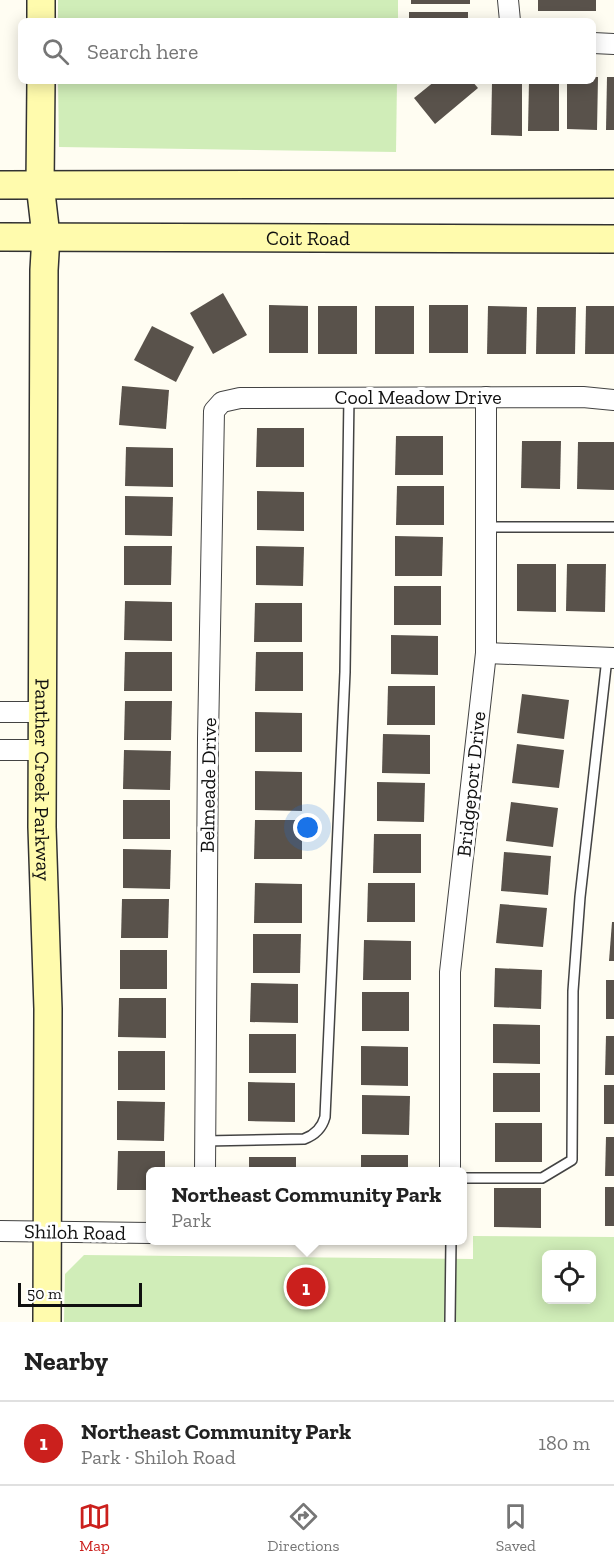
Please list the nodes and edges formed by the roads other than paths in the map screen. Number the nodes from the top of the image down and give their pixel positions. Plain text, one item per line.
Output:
1 (41, 0) edge
2 (508, 0) edge
3 (41, 18) edge
4 (510, 18) edge
5 (596, 43) edge
6 (614, 44) edge
7 (40, 84) edge
8 (40, 184) junction
9 (614, 184) edge
10 (0, 185) edge
11 (46, 236) junction
12 (0, 237) edge
13 (614, 239) edge
14 (349, 396) junction
15 (486, 397) junction
16 (614, 400) edge
17 (222, 402) joint
18 (486, 527) junction
19 (614, 527) edge
20 (486, 652) junction
21 (610, 658) edge
22 (0, 712) edge
23 (43, 712) junction
24 (0, 750) edge
25 (43, 750) junction
26 (205, 1141) junction
27 (205, 1167) edge
28 (450, 1167) edge
29 (467, 1178) edge
30 (0, 1231) edge
31 (47, 1232) junction
32 (146, 1233) edge
33 (451, 1245) edge
34 (47, 1322) edge
35 (450, 1322) edge

1 - 3 main road
2 - 4 street
5 - 6 street
7 - 8 main road, Panther Creek Parkway
8 - 9 main road
8 - 10 main road
8 - 11 main road, Panther Creek Parkway
11 - 12 main road, Coit Road
11 - 13 main road, Coit Road
11 - 23 main road, Panther Creek Parkway
14 - 15 street, Cool Meadow Drive
14 - 17 street, Cool Meadow Drive
14 - 26 lane
15 - 16 street, Cool Meadow Drive
15 - 18 street, Bridgeport Drive
17 - 26 street, Belmeade Drive
18 - 19 lane
18 - 20 street, Bridgeport Drive
20 - 21 street
20 - 28 street, Bridgeport Drive
21 - 29 lane
22 - 23 street
23 - 25 main road, Panther Creek Parkway
24 - 25 street
25 - 31 main road, Panther Creek Parkway
26 - 27 street, Belmeade Drive
30 - 31 street, Shiloh Road
31 - 32 street, Shiloh Road
31 - 34 main road, Panther Creek Parkway
33 - 35 lane

